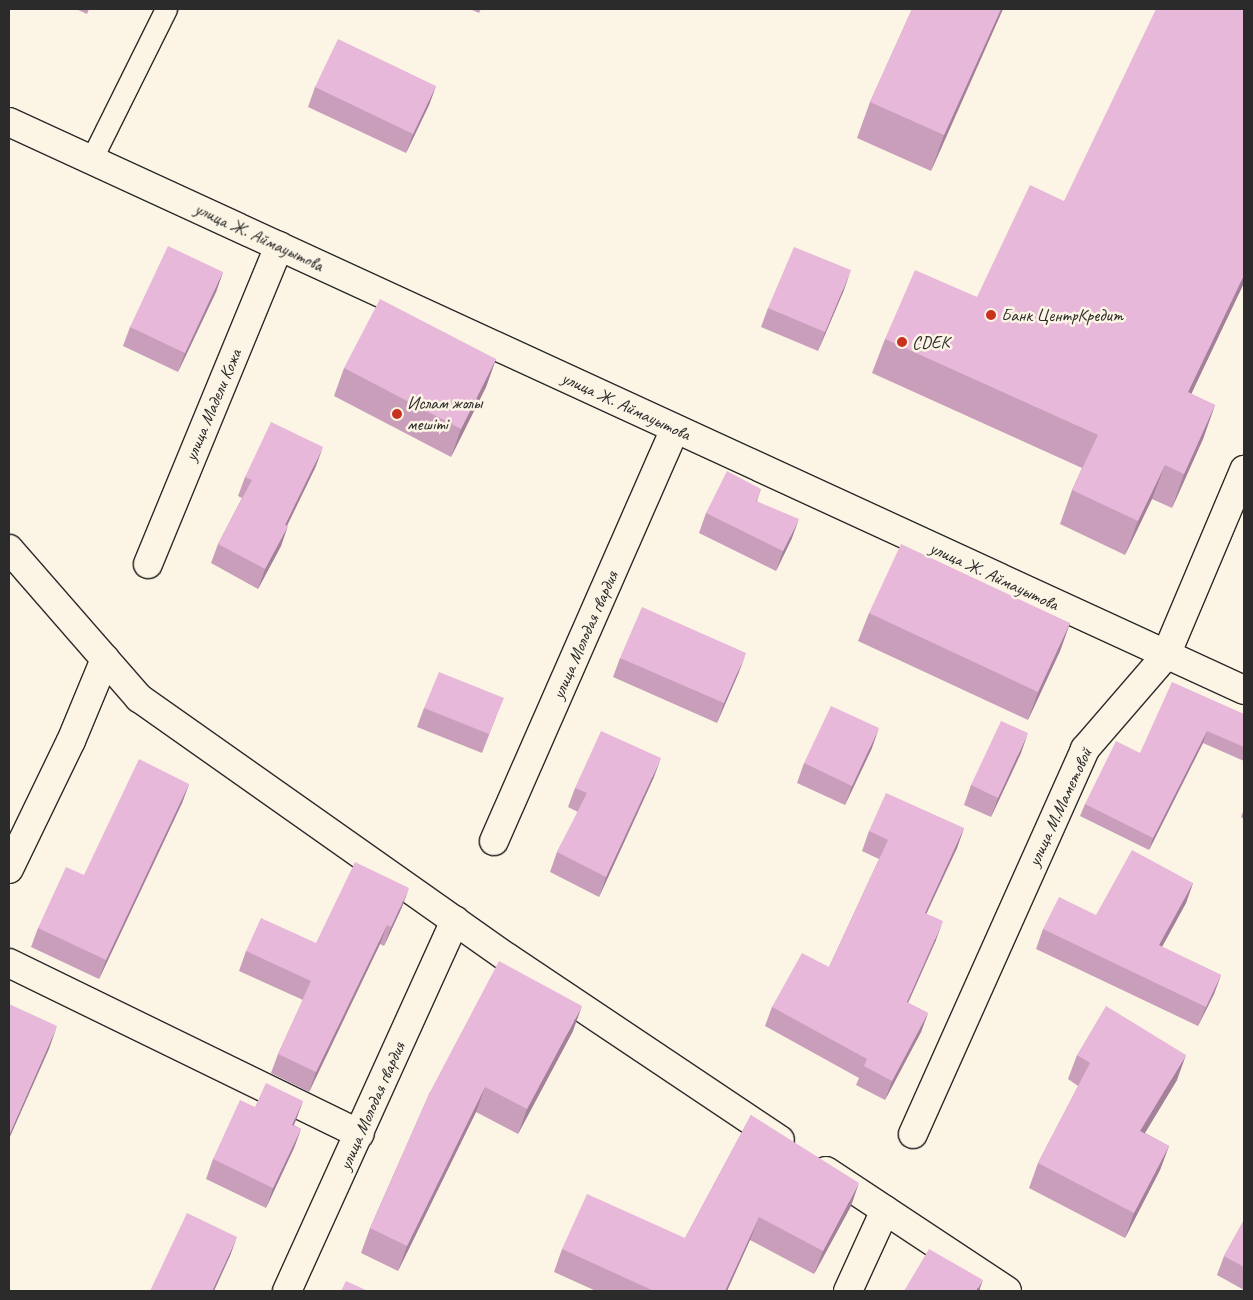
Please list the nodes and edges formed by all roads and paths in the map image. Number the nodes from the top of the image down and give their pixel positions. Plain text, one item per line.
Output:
1 (166, 9) edge
2 (9, 122) edge
3 (91, 160) junction
4 (279, 246) junction
5 (675, 429) junction
6 (1244, 470) edge
7 (9, 549) edge
8 (148, 564) dead end
9 (1166, 655) junction
10 (105, 659) junction
11 (1244, 690) edge
12 (494, 841) dead end
13 (9, 869) edge
14 (455, 920) junction
15 (9, 963) edge
16 (360, 1134) junction
17 (913, 1134) dead end
18 (885, 1210) junction
19 (287, 1291) edge
20 (848, 1291) edge
21 (1007, 1291) edge

1 - 3 lane
2 - 3 street, улица Ж. Аймауытова
3 - 4 street, улица Ж. Аймауытова
4 - 5 street, улица Ж. Аймауытова
4 - 8 street, улица Мадели Кожа
5 - 9 street, улица Ж. Аймауытова
5 - 12 street, улица Молодая гвардия
6 - 9 street, улица М.Маметовой
7 - 10 street
9 - 11 street, улица Ж. Аймауытова
9 - 17 street, улица М.Маметовой
10 - 13 street
10 - 14 street
14 - 16 street, улица Молодая гвардия
14 - 18 street
15 - 16 street
16 - 19 street, улица Молодая гвардия
18 - 20 street
18 - 21 street

